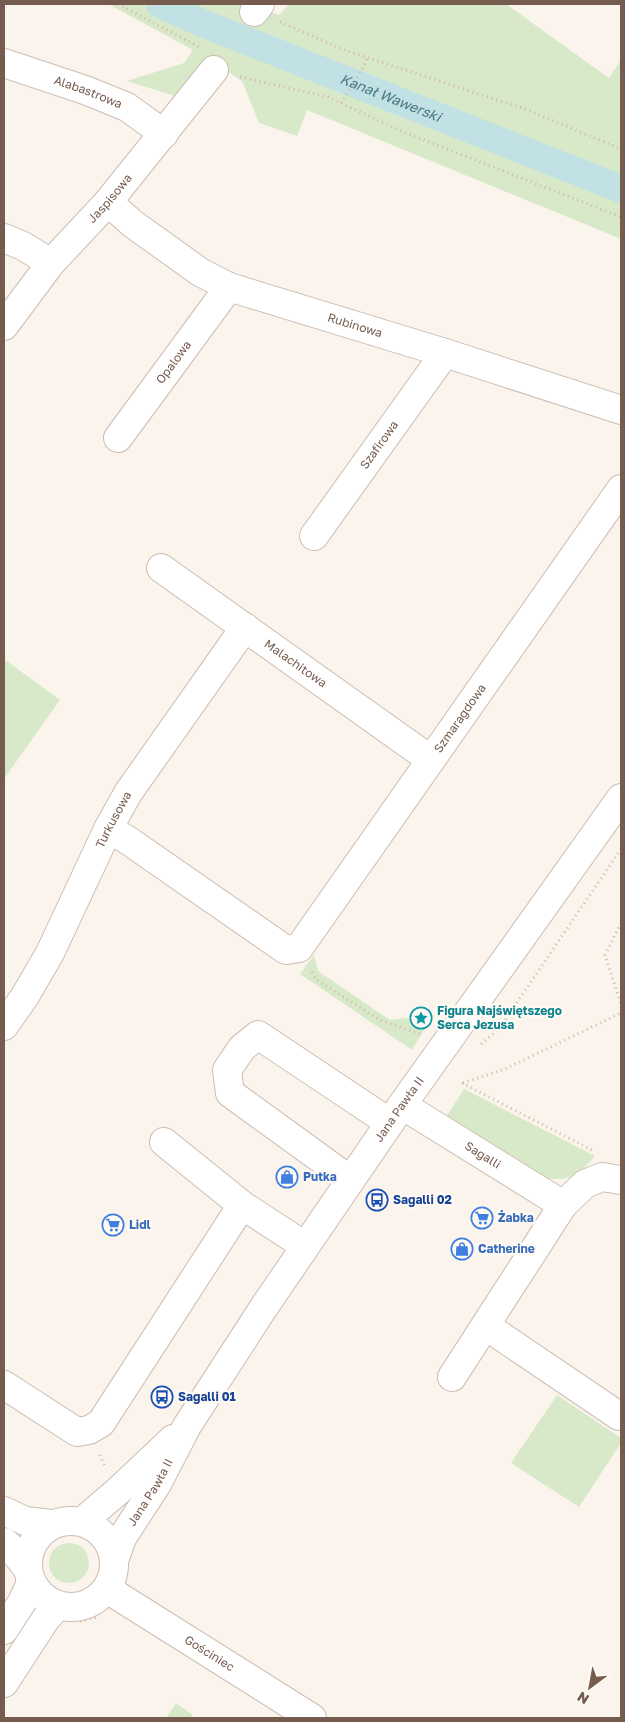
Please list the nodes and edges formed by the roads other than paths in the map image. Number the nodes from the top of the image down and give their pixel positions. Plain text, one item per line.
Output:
1 (4, 63) edge
2 (214, 70) road end
3 (164, 134) junction
4 (108, 202) junction
5 (4, 238) edge
6 (51, 263) junction
7 (229, 287) junction
8 (4, 326) edge
9 (445, 353) junction
10 (621, 410) edge
11 (118, 438) dead end
12 (621, 489) edge
13 (314, 536) dead end
14 (161, 568) dead end
15 (245, 627) junction
16 (431, 760) junction
17 (621, 798) edge
18 (108, 829) junction
19 (4, 1026) edge
20 (396, 1114) junction
21 (164, 1142) dead end
22 (350, 1180) junction
23 (621, 1180) edge
24 (242, 1205) junction
25 (563, 1205) junction
26 (305, 1246) junction
27 (486, 1326) junction
28 (452, 1377) dead end
29 (4, 1385) edge
30 (619, 1416) dead end
31 (187, 1426) junction
32 (4, 1511) edge
33 (82, 1521) junction
34 (51, 1524) junction
35 (4, 1542) edge
36 (114, 1558) junction
37 (29, 1576) junction
38 (107, 1589) junction
39 (58, 1605) junction
40 (4, 1630) edge
41 (4, 1683) edge
42 (308, 1717) edge

1 - 3 street, Alabastrowa
2 - 3 street, Jaspisowa
3 - 4 street, Jaspisowa
4 - 6 street, Jaspisowa
4 - 7 street, Rubinowa
5 - 6 street
6 - 8 street, Jaspisowa
7 - 9 street, Rubinowa
7 - 11 street, Opalowa
9 - 10 street, Rubinowa
9 - 13 street, Szafirowa
12 - 16 street, Szmaragdowa
14 - 15 street, Malachitowa
15 - 16 street, Malachitowa
15 - 18 street, Turkusowa
16 - 18 street, Szmaragdowa
17 - 20 street, Jana Pawła II
18 - 19 street, Turkusowa
20 - 22 street, Jana Pawła II
20 - 22 street, Sagalli
20 - 25 street, Sagalli
21 - 24 street
22 - 26 street, Jana Pawła II
23 - 25 street
24 - 26 street
24 - 29 street
25 - 27 street
26 - 31 street, Jana Pawła II
27 - 28 street
27 - 30 street
31 - 33 street, Jana Pawła II
31 - 36 street, Jana Pawła II
32 - 34 street
33 - 34 street
33 - 36 street
34 - 37 street
35 - 37 street
36 - 38 street
37 - 39 street
37 - 40 street
38 - 39 street
38 - 42 street, Gościniec
39 - 41 street

